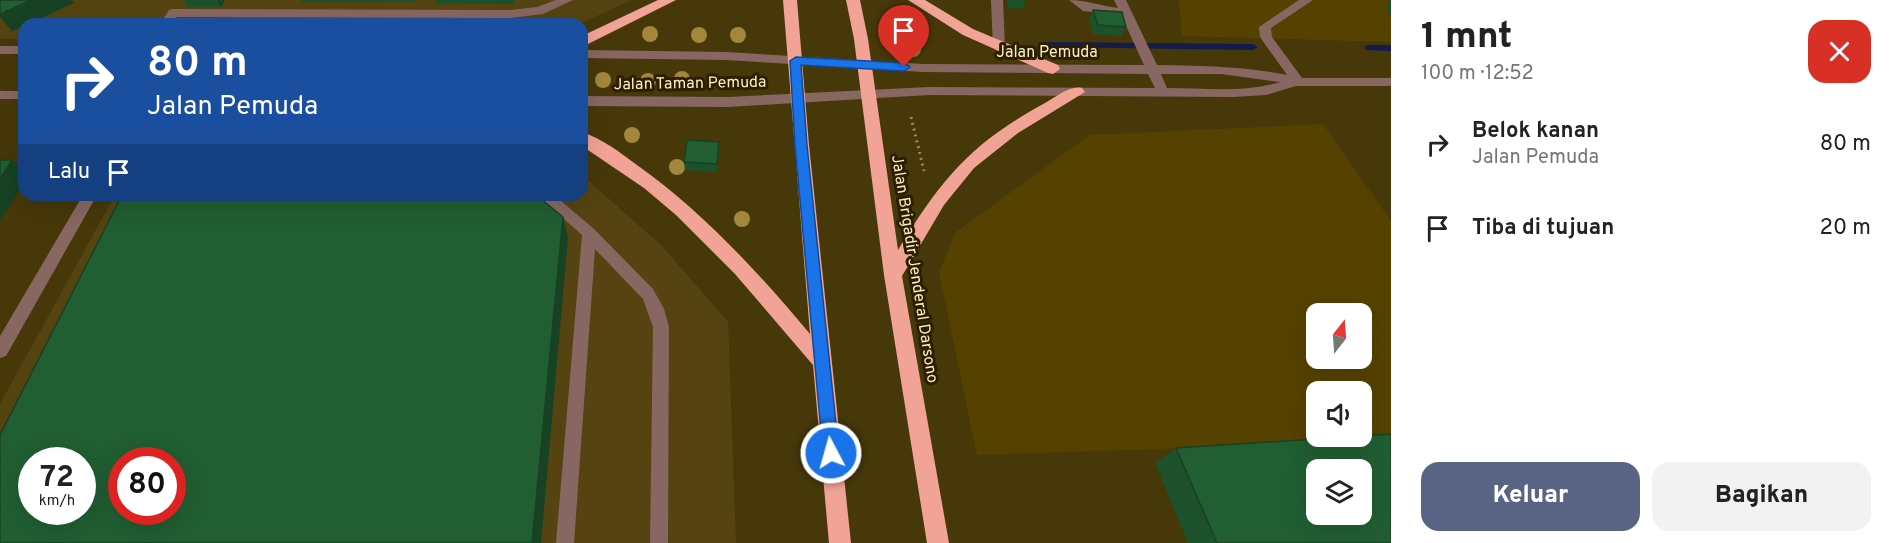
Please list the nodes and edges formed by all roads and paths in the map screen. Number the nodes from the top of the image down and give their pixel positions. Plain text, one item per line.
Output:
1 (283, 0) edge
2 (424, 0) edge
3 (567, 0) edge
4 (669, 0) edge
5 (790, 0) edge
6 (853, 0) edge
7 (915, 0) edge
8 (997, 0) edge
9 (1075, 0) edge
10 (1120, 0) edge
11 (1307, 0) edge
12 (1124, 12) junction
13 (277, 14) junction
14 (419, 14) junction
15 (169, 18) edge
16 (890, 23) dead end
17 (588, 39) edge
18 (895, 43) dead end
19 (999, 48) junction
20 (0, 50) edge
21 (18, 50) edge
22 (588, 54) edge
23 (796, 61) junction
24 (865, 65) junction
25 (1053, 69) junction
26 (1152, 70) junction
27 (1298, 81) junction
28 (1391, 82) edge
29 (1077, 92) junction
30 (1163, 92) junction
31 (868, 93) junction
32 (0, 95) edge
33 (18, 95) edge
34 (798, 98) junction
35 (588, 101) edge
36 (908, 108) dead end
37 (588, 141) edge
38 (925, 175) dead end
39 (87, 201) edge
40 (551, 201) edge
41 (589, 233) junction
42 (893, 275) junction
43 (0, 351) edge
44 (822, 362) junction
45 (565, 543) edge
46 (659, 543) edge
47 (840, 543) edge
48 (938, 543) edge

1 - 13 street
2 - 14 street
3 - 14 street
4 - 17 highway
5 - 23 highway
6 - 24 highway, Jalan Brigadir Jenderal Darsono
7 - 19 highway
8 - 19 street
9 - 12 street
10 - 12 street
11 - 27 street
12 - 26 street
13 - 14 street
13 - 15 street
16 - 18 path
19 - 25 highway
20 - 21 street
22 - 23 street, Jalan Taman Pemuda
23 - 24 street, Jalan Pemuda
23 - 34 highway
24 - 25 street, Jalan Pemuda
24 - 31 highway, Jalan Brigadir Jenderal Darsono
25 - 26 street, Jalan Pemuda
26 - 27 street, Jalan Pemuda
26 - 30 street
27 - 28 street, Jalan Pemuda
27 - 30 street, Jalan Pemuda
29 - 30 street, Jalan Pemuda
29 - 31 street, Jalan Pemuda
29 - 42 highway
31 - 34 street, Jalan Pemuda
31 - 42 highway, Jalan Brigadir Jenderal Darsono
32 - 33 street
34 - 35 street, Jalan Taman Pemuda
34 - 44 highway
36 - 38 path
37 - 44 highway
39 - 43 street
40 - 41 street
41 - 45 street
41 - 46 street
42 - 48 highway, Jalan Brigadir Jenderal Darsono
44 - 47 highway

